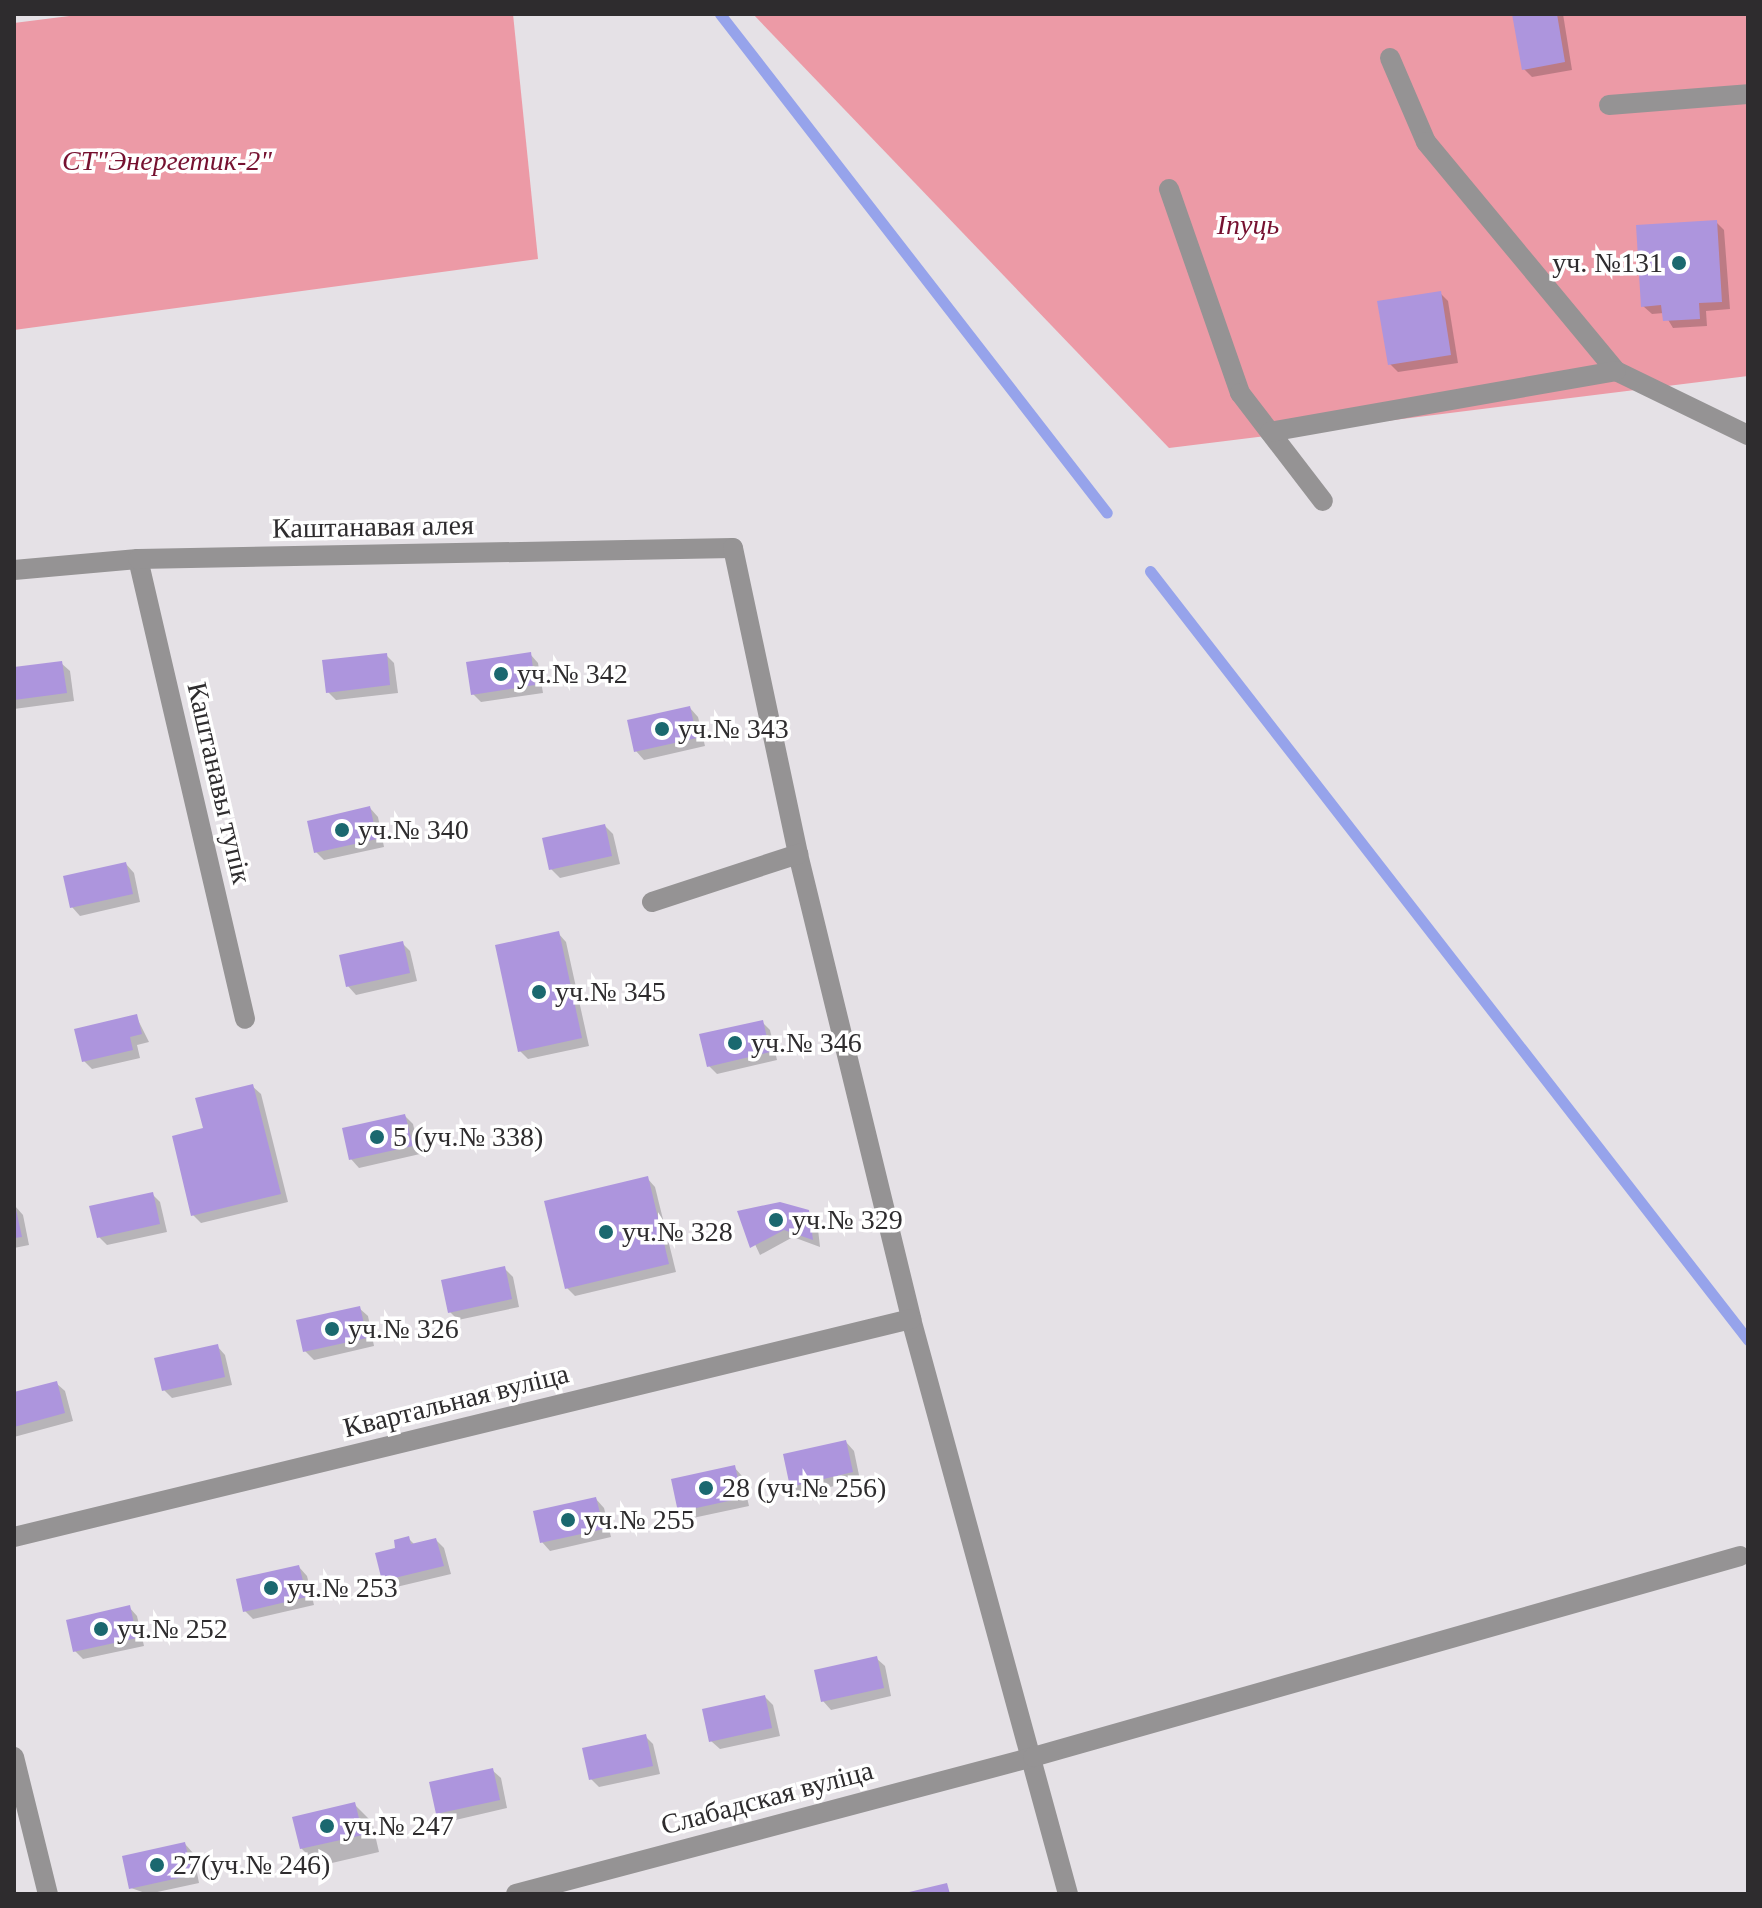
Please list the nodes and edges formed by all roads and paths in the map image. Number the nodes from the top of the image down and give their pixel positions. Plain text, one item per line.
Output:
1 (1390, 58) dead end
2 (1748, 94) edge
3 (1609, 105) dead end
4 (1169, 189) dead end
5 (1616, 371) junction
6 (1270, 432) junction
7 (1748, 435) edge
8 (1323, 501) dead end
9 (138, 559) junction
10 (14, 570) edge
11 (798, 854) junction
12 (652, 902) dead end
13 (245, 1019) dead end
14 (911, 1319) junction
15 (14, 1537) edge
16 (1740, 1556) dead end
17 (14, 1757) edge
18 (1033, 1757) junction
19 (48, 1894) edge
20 (516, 1894) edge
21 (1068, 1894) edge

1 - 5 street
2 - 3 street
4 - 6 street
5 - 6 street
5 - 7 street
6 - 8 street
9 - 10 street, Каштанавая алея
9 - 11 street, Каштанавая алея
9 - 13 street, Каштанавы тупік
11 - 12 street
11 - 14 street
14 - 15 street, Квартальная вуліца
14 - 18 street
16 - 18 street, Слабадская вуліца
17 - 19 street
18 - 20 street, Слабадская вуліца
18 - 21 street

